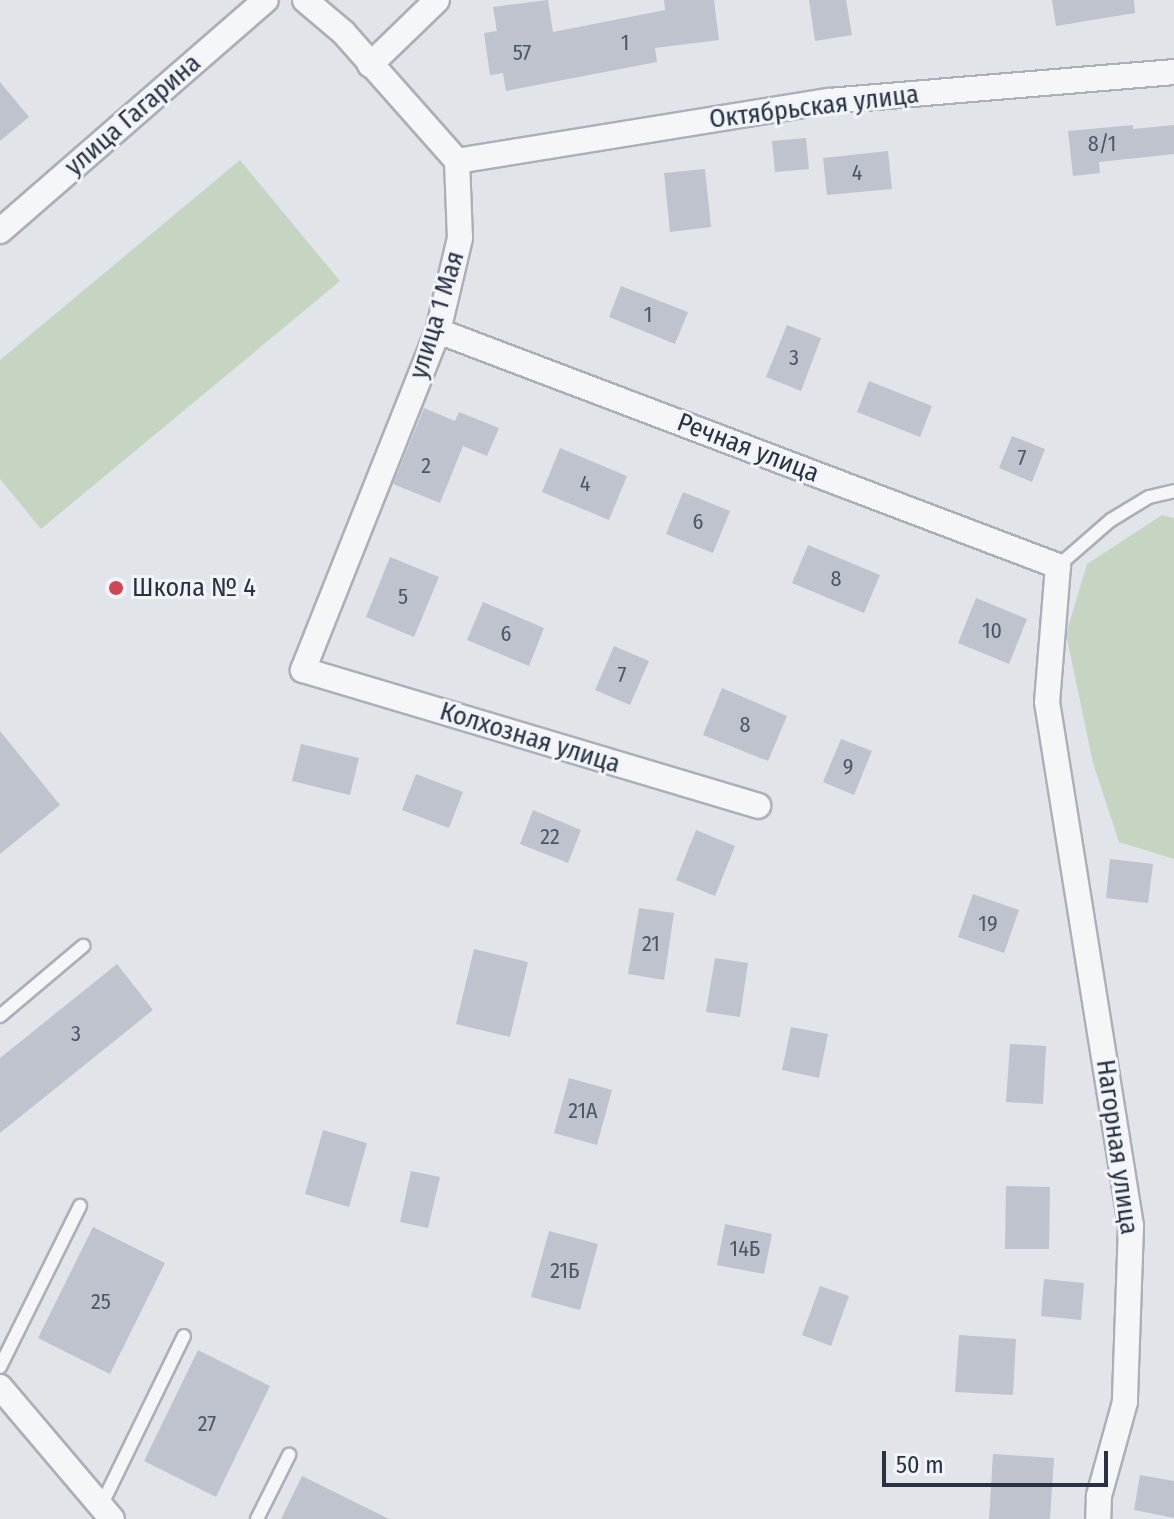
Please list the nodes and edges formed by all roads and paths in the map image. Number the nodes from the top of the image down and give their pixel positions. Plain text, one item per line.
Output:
1 (266, 0) edge
2 (305, 0) edge
3 (437, 0) edge
4 (370, 65) junction
5 (1174, 72) edge
6 (457, 161) junction
7 (0, 231) edge
8 (438, 331) junction
9 (1174, 491) edge
10 (1058, 566) junction
11 (303, 670) joint
12 (758, 806) dead end
13 (83, 946) dead end
14 (0, 1016) edge
15 (80, 1206) dead end
16 (184, 1336) dead end
17 (0, 1367) edge
18 (0, 1387) edge
19 (289, 1455) dead end
20 (106, 1512) edge
21 (257, 1519) edge
22 (1098, 1519) edge

1 - 7 street, улица Гагарина
2 - 4 street
3 - 4 street
4 - 6 street
5 - 6 street, Октябрьская улица
6 - 8 street, улица 1 Мая
8 - 10 street, Речная улица
8 - 11 street, улица 1 Мая
9 - 10 lane
10 - 22 street, Нагорная улица
11 - 12 street, Колхозная улица
13 - 14 lane
15 - 17 lane
16 - 20 lane
18 - 20 street
19 - 21 lane

